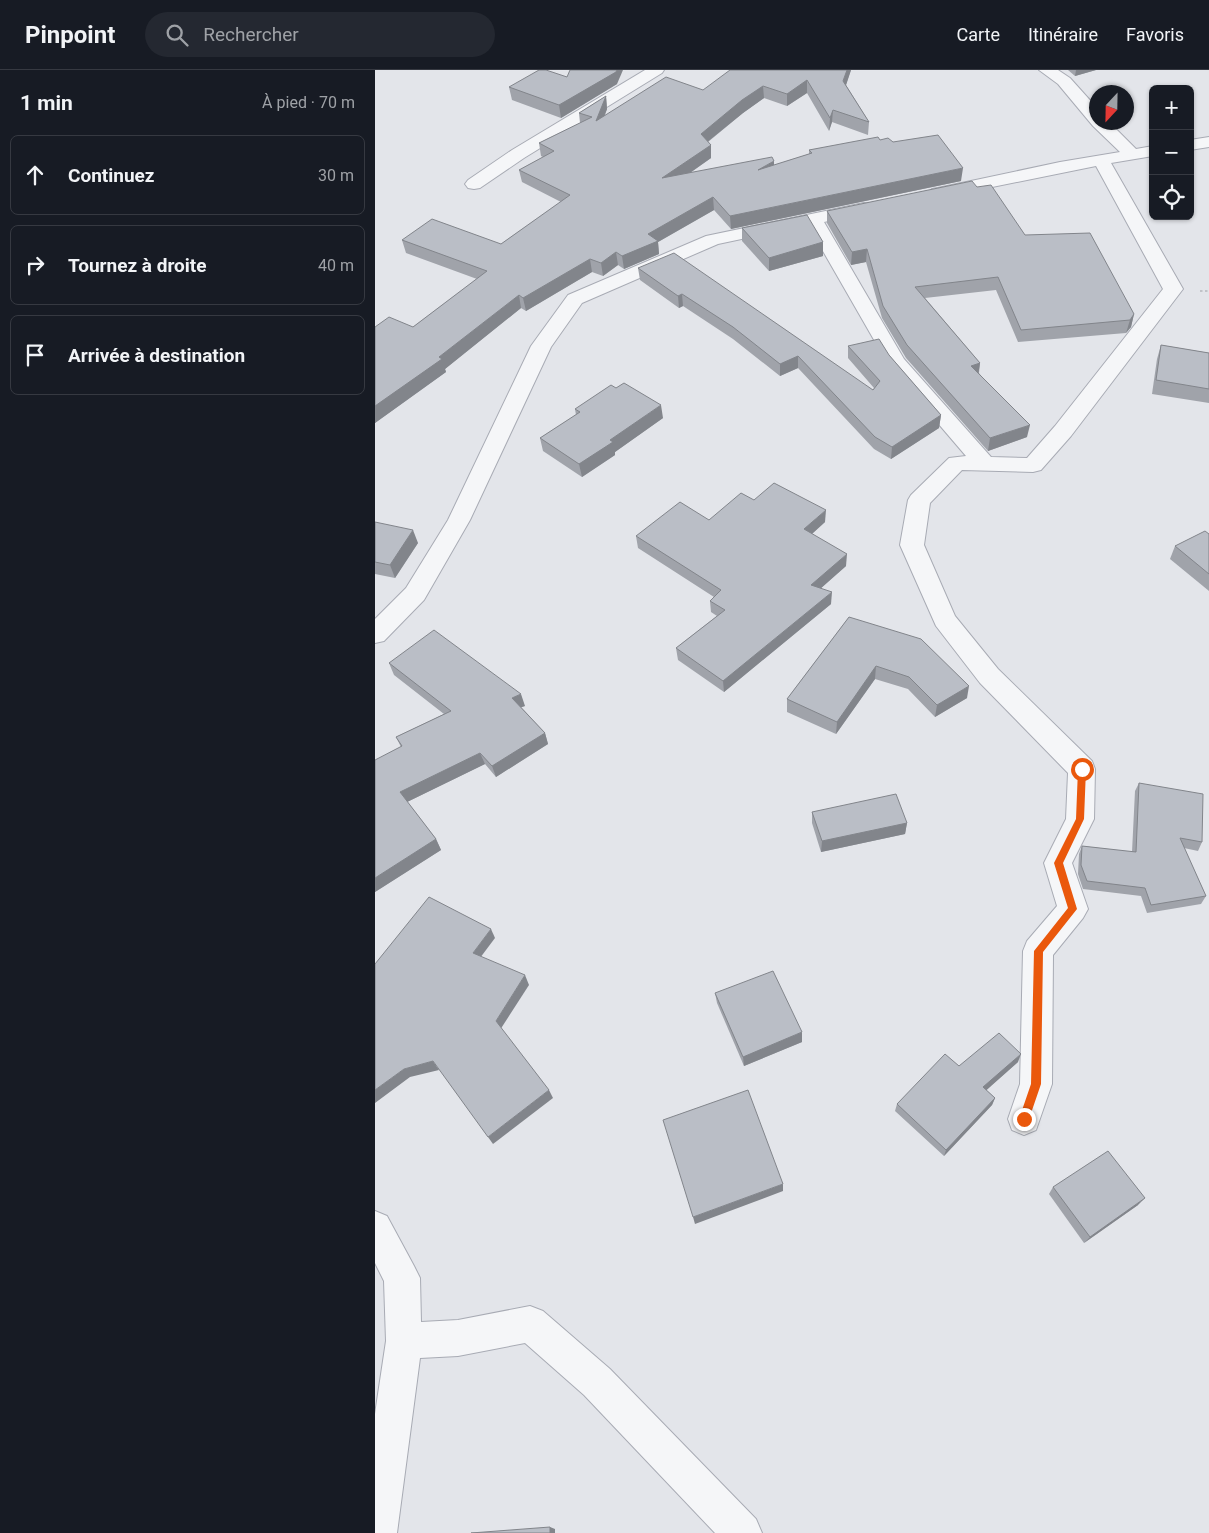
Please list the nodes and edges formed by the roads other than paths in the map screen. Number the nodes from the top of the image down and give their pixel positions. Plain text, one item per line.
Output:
1 (656, 70) edge
2 (1047, 70) edge
3 (1089, 110) edge
4 (1107, 130) edge
5 (1209, 142) edge
6 (1194, 144) edge
7 (1149, 152) edge
8 (1133, 155) junction
9 (1101, 160) junction
10 (474, 184) dead end
11 (917, 197) edge
12 (879, 205) edge
13 (813, 219) junction
14 (986, 465) junction
15 (375, 634) edge
16 (1024, 1119) dead end
17 (375, 1228) edge
18 (404, 1340) junction
19 (377, 1533) edge
20 (742, 1533) edge

1 - 10 street
2 - 3 street
4 - 8 street
5 - 6 street
7 - 8 street
8 - 9 street
9 - 11 street
9 - 14 street
12 - 13 street
13 - 14 street
13 - 15 street
14 - 16 street
17 - 18 street
18 - 19 street
18 - 20 street

